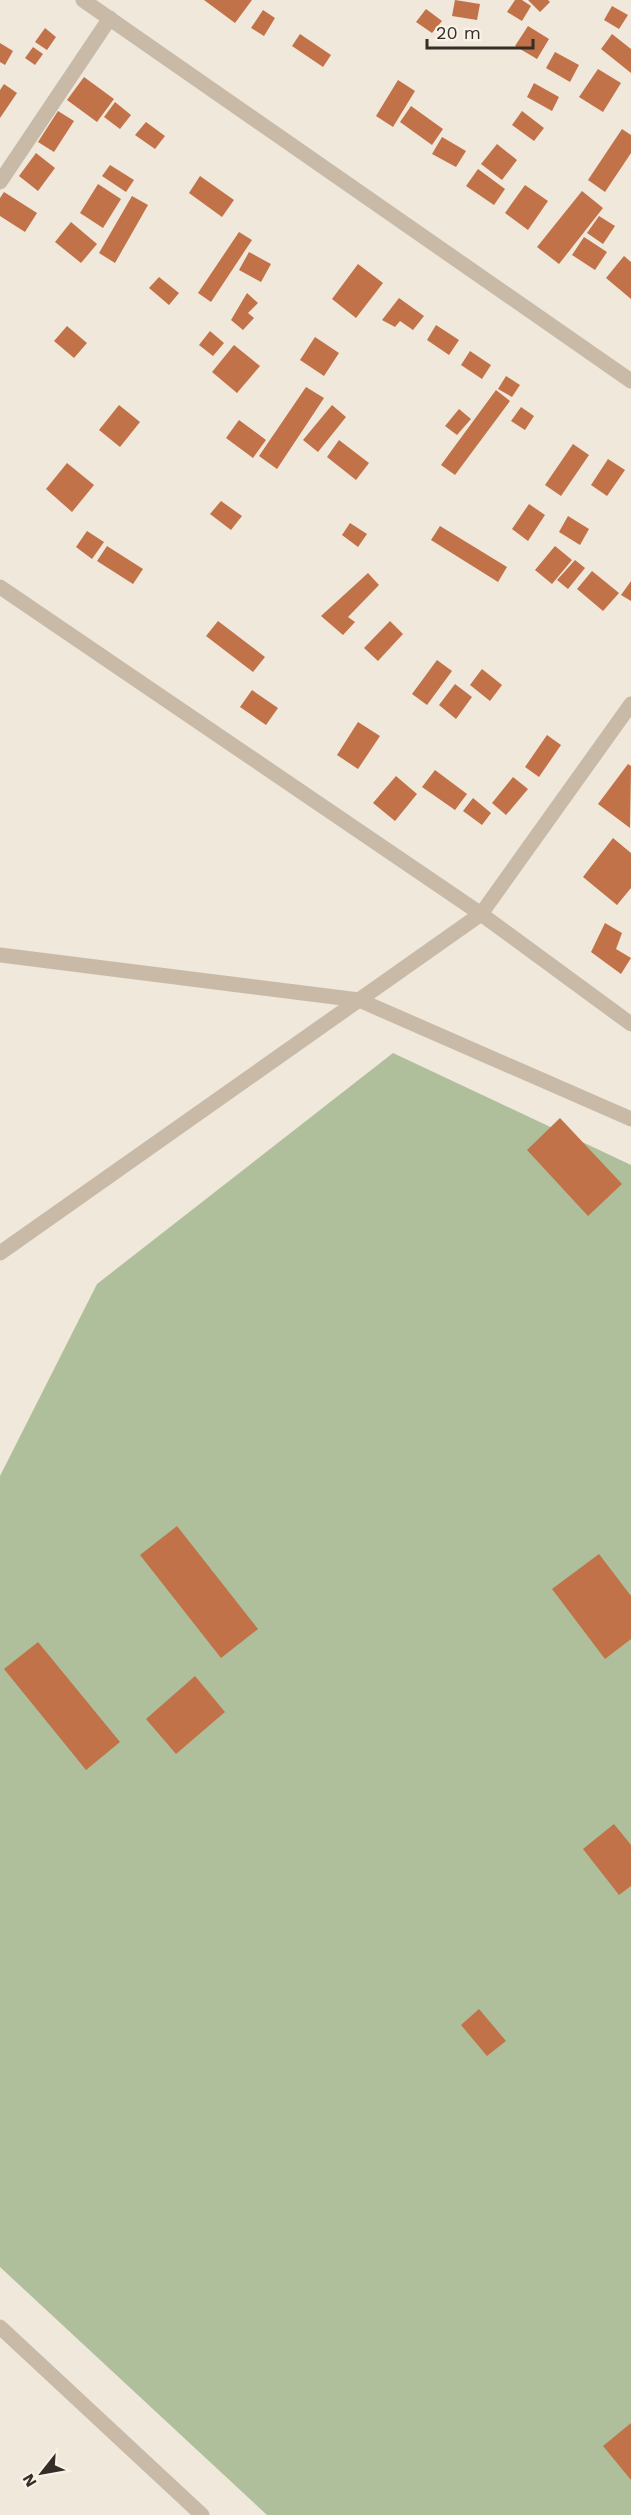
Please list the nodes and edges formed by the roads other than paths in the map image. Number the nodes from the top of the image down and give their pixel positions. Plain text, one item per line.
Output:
1 (83, 0) edge
2 (110, 18) junction
3 (0, 182) edge
4 (631, 381) edge
5 (0, 587) edge
6 (631, 704) edge
7 (481, 914) junction
8 (0, 955) edge
9 (359, 1000) junction
10 (631, 1024) edge
11 (631, 1119) edge
12 (0, 1253) edge
13 (0, 2327) edge
14 (202, 2515) edge

1 - 2 street
2 - 3 street
2 - 4 street
5 - 7 street
6 - 7 street
7 - 9 street
7 - 10 street
8 - 9 street
9 - 11 street
9 - 12 street
13 - 14 street

